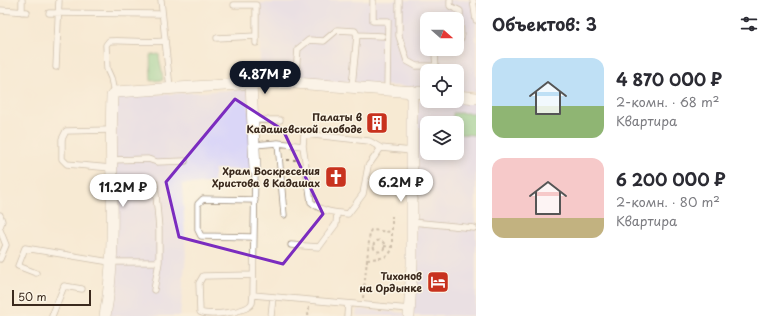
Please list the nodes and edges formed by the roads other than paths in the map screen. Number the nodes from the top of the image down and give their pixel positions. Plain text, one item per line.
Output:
1 (22, 0) edge
2 (59, 0) edge
3 (161, 0) edge
4 (373, 0) edge
5 (399, 0) edge
6 (450, 0) edge
7 (474, 0) edge
8 (234, 5) dead end
9 (0, 10) edge
10 (460, 12) edge
11 (49, 13) dead end
12 (59, 13) junction
13 (161, 14) junction
14 (476, 20) edge
15 (357, 35) junction
16 (256, 36) junction
17 (382, 36) dead end
18 (217, 38) dead end
19 (165, 42) junction
20 (256, 43) dead end
21 (56, 67) dead end
22 (420, 67) edge
23 (254, 80) junction
24 (295, 83) junction
25 (352, 86) junction
26 (170, 88) junction
27 (387, 89) junction
28 (412, 91) junction
29 (114, 92) junction
30 (420, 92) edge
31 (464, 97) edge
32 (476, 98) edge
33 (253, 120) junction
34 (280, 120) dead end
35 (111, 130) junction
36 (278, 143) junction
37 (254, 144) junction
38 (303, 146) junction
39 (380, 148) junction
40 (412, 151) junction
41 (185, 161) dead end
42 (111, 164) junction
43 (255, 170) joint
44 (155, 183) dead end
45 (255, 200) junction
46 (337, 213) junction
47 (0, 215) edge
48 (284, 215) dead end
49 (412, 222) junction
50 (0, 227) edge
51 (474, 228) dead end
52 (0, 230) edge
53 (254, 237) junction
54 (291, 245) dead end
55 (0, 259) edge
56 (110, 262) junction
57 (159, 262) junction
58 (36, 273) dead end
59 (254, 275) junction
60 (82, 289) dead end
61 (154, 290) dead end
62 (253, 295) junction
63 (273, 297) junction
64 (348, 304) junction
65 (409, 313) edge
66 (220, 315) edge
67 (52, 316) edge
68 (105, 316) edge
69 (271, 316) edge
70 (347, 316) edge

1 - 9 lane
2 - 12 lane
3 - 13 lane
4 - 27 lane
5 - 22 lane
6 - 10 lane
7 - 14 lane
8 - 16 lane
11 - 12 lane
12 - 13 lane
12 - 21 lane
13 - 19 lane
15 - 17 lane
15 - 24 lane
15 - 25 lane
16 - 18 lane
16 - 20 lane
19 - 26 lane
19 - 29 lane
23 - 24 street
23 - 26 street
23 - 33 street
24 - 25 street
25 - 27 street
26 - 29 street
27 - 28 street
28 - 30 street
28 - 40 street
29 - 35 street
31 - 32 street
33 - 34 lane
33 - 37 street
35 - 42 street
35 - 42 lane
36 - 37 lane
36 - 38 lane
36 - 48 lane
37 - 43 street
38 - 39 lane
38 - 46 lane
39 - 40 lane
39 - 46 lane
40 - 49 street
41 - 42 lane
42 - 56 street
43 - 45 lane
44 - 57 lane
45 - 53 lane
45 - 53 lane
46 - 54 lane
47 - 50 lane
49 - 51 lane
49 - 65 street
52 - 55 lane
53 - 59 lane
56 - 57 lane
56 - 58 lane
56 - 68 street
57 - 61 lane
59 - 62 lane
59 - 66 lane
60 - 67 lane
62 - 63 lane
62 - 66 lane
63 - 64 lane
63 - 69 lane
64 - 65 lane
64 - 70 lane

